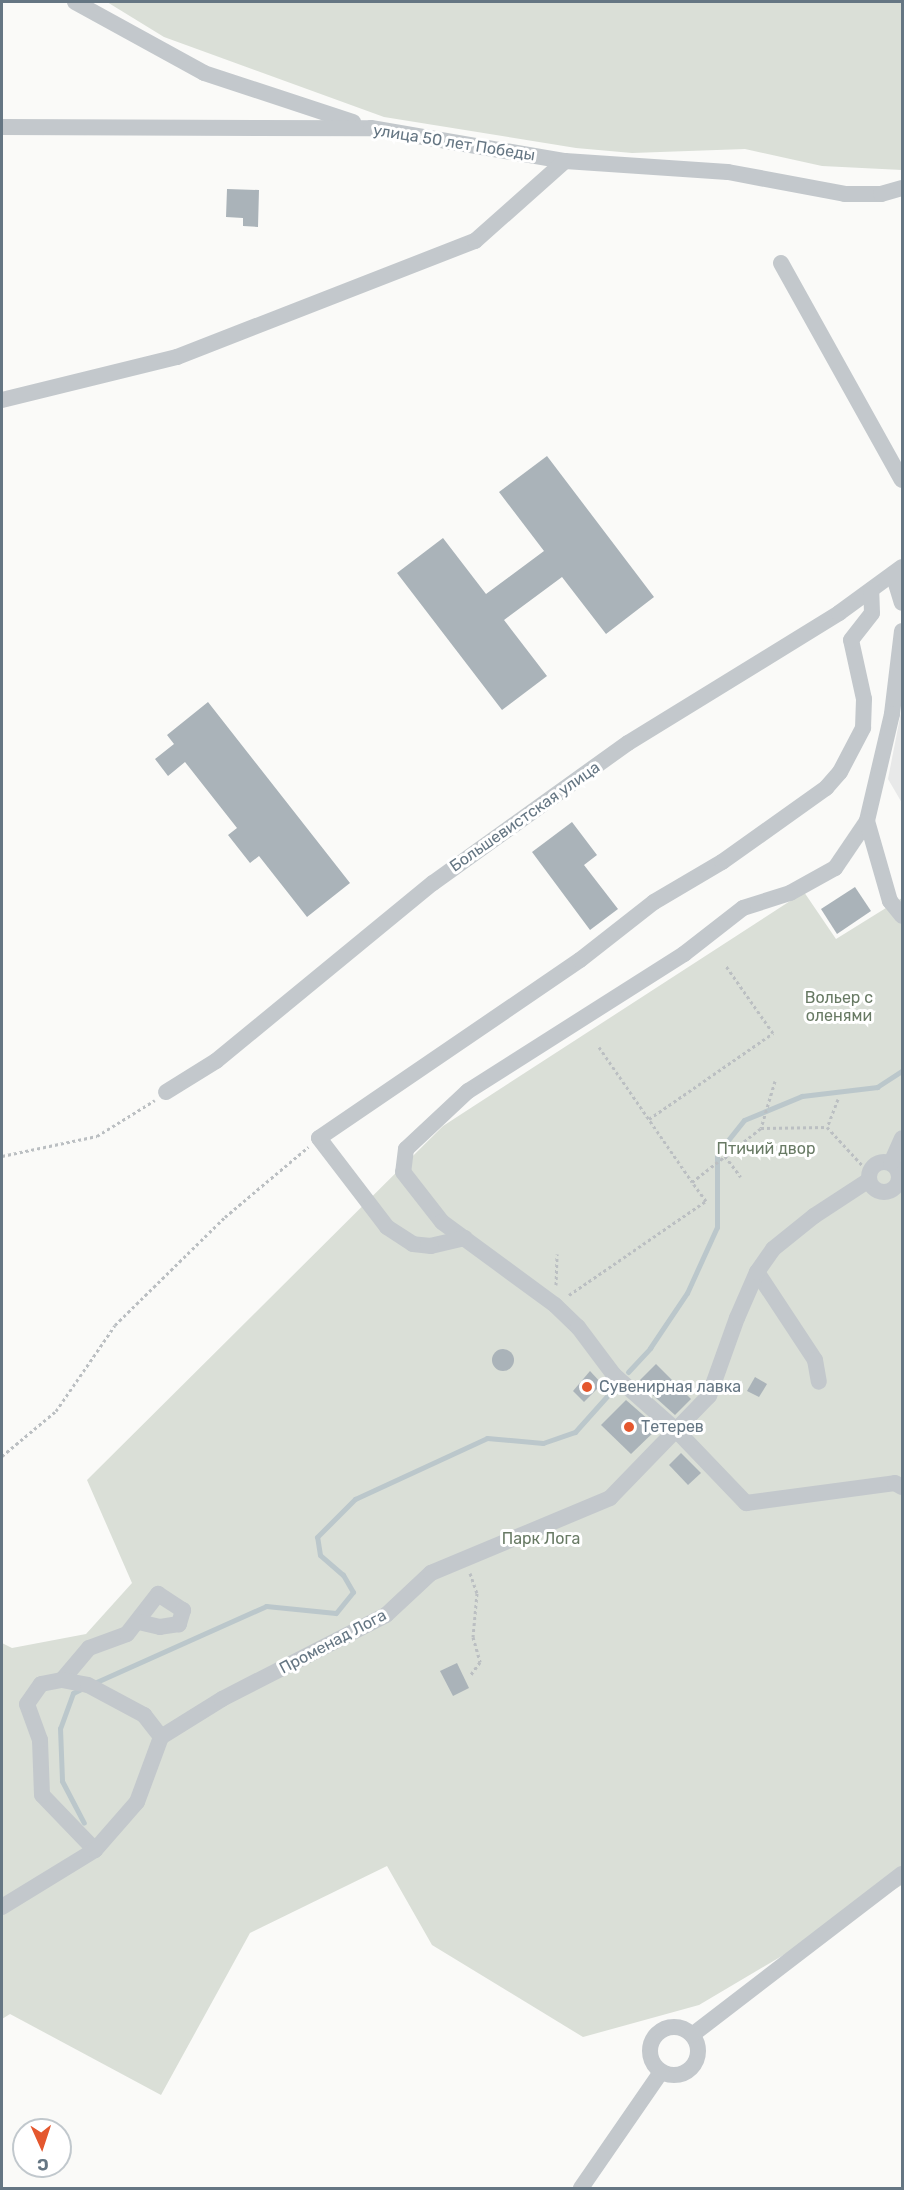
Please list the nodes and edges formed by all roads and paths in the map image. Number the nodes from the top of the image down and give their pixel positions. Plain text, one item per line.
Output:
1 (75, 2) edge
2 (2, 127) edge
3 (371, 128) junction
4 (565, 161) junction
5 (903, 188) edge
6 (781, 263) dead end
7 (2, 400) edge
8 (903, 480) edge
9 (898, 571) edge
10 (871, 590) junction
11 (903, 603) edge
12 (903, 631) edge
13 (867, 820) junction
14 (903, 915) edge
15 (726, 966) dead end
16 (599, 1047) dead end
17 (775, 1081) dead end
18 (166, 1092) joint
19 (838, 1099) dead end
20 (649, 1119) junction
21 (827, 1126) junction
22 (761, 1128) junction
23 (319, 1138) junction
24 (903, 1138) edge
25 (2, 1156) edge
26 (725, 1156) junction
27 (891, 1163) junction
28 (869, 1176) junction
29 (741, 1178) dead end
30 (692, 1182) junction
31 (465, 1238) junction
32 (557, 1254) dead end
33 (757, 1272) junction
34 (555, 1305) junction
35 (819, 1382) dead end
36 (678, 1431) junction
37 (2, 1456) edge
38 (903, 1487) edge
39 (465, 1560) junction
40 (139, 1622) dead end
41 (470, 1676) dead end
42 (62, 1680) junction
43 (161, 1737) junction
44 (95, 1850) junction
45 (903, 1874) edge
46 (2, 1907) edge
47 (692, 2035) junction
48 (661, 2072) junction
49 (581, 2188) edge

1 - 3 street
2 - 3 street, улица 50 лет Победы
3 - 4 street, улица 50 лет Победы
4 - 5 street, улица 50 лет Победы
4 - 7 street
6 - 8 street
9 - 10 street, Большевистская улица
9 - 11 street
10 - 18 street, Большевистская улица
10 - 23 street
12 - 13 street
13 - 14 street
13 - 31 street
15 - 20 path
16 - 20 path
17 - 22 path
18 - 25 path
19 - 21 path
20 - 30 path
21 - 22 path
21 - 28 path
22 - 26 path
23 - 31 street
23 - 37 path
24 - 27 street
26 - 29 path
26 - 30 path
27 - 28 street
27 - 28 street
28 - 33 street, Променад Лога
30 - 34 path
31 - 34 street
32 - 34 path
33 - 35 street
33 - 36 street, Променад Лога
34 - 36 street
36 - 38 street
36 - 39 street, Променад Лога
39 - 41 path
39 - 43 street, Променад Лога
40 - 42 street
42 - 43 street
42 - 44 street
43 - 44 street
44 - 46 street
45 - 47 street
47 - 48 street
47 - 48 street
48 - 49 street

